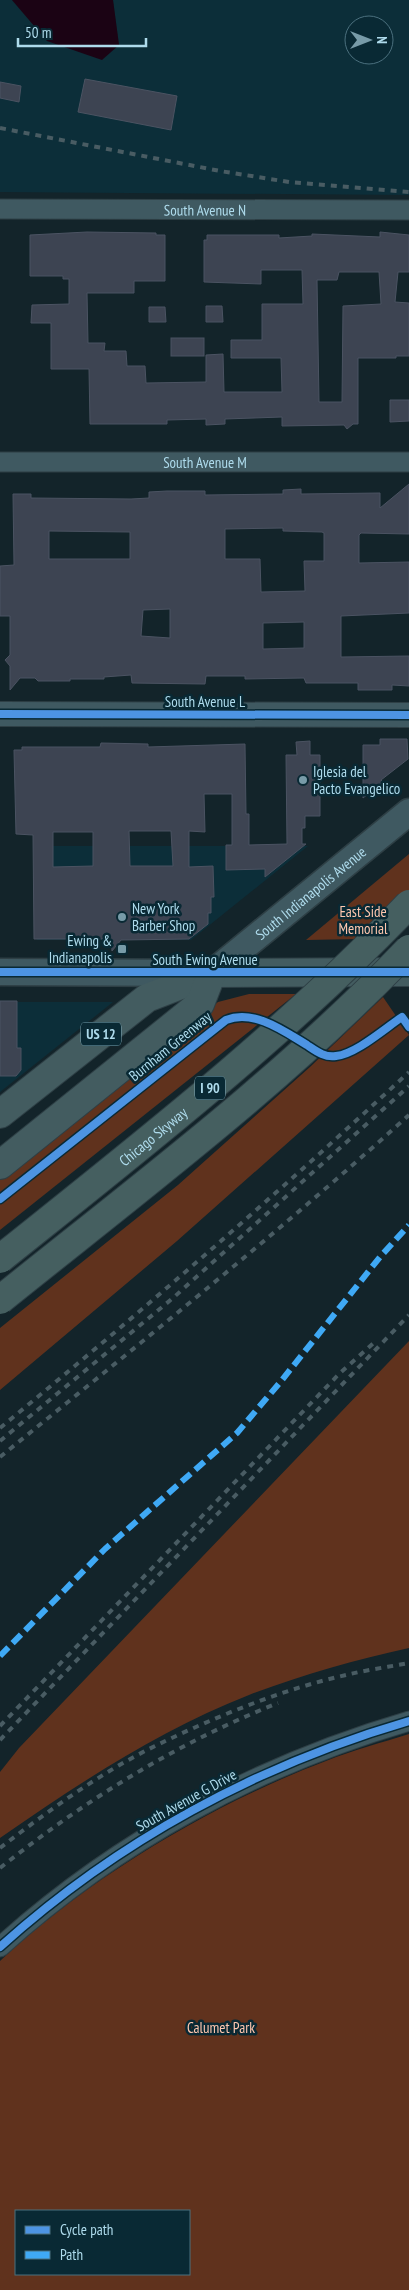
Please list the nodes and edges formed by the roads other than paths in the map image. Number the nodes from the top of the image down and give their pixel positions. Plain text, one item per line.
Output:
1 (0, 209) edge
2 (409, 210) edge
3 (0, 462) edge
4 (409, 462) edge
5 (0, 714) edge
6 (409, 715) edge
7 (409, 812) edge
8 (409, 904) edge
9 (407, 970) edge
10 (0, 972) edge
11 (212, 973) junction
12 (0, 1114) edge
13 (0, 1164) edge
14 (0, 1259) edge
15 (0, 1300) edge
16 (409, 1721) edge
17 (0, 1947) edge

1 - 2 street, South Avenue N
3 - 4 street, South Avenue M
5 - 6 street, South Avenue L
7 - 11 main road, South Indianapolis Avenue
8 - 14 highway, Chicago Skyway / I 90, bridge
9 - 11 main road, South Ewing Avenue / US 12
9 - 15 highway, Chicago Skyway / I 90, bridge
10 - 11 main road, South Ewing Avenue
11 - 12 main road, South Indianapolis Avenue / US 12
11 - 13 main road, South Indianapolis Avenue / US 12
16 - 17 street, South Avenue G Drive

